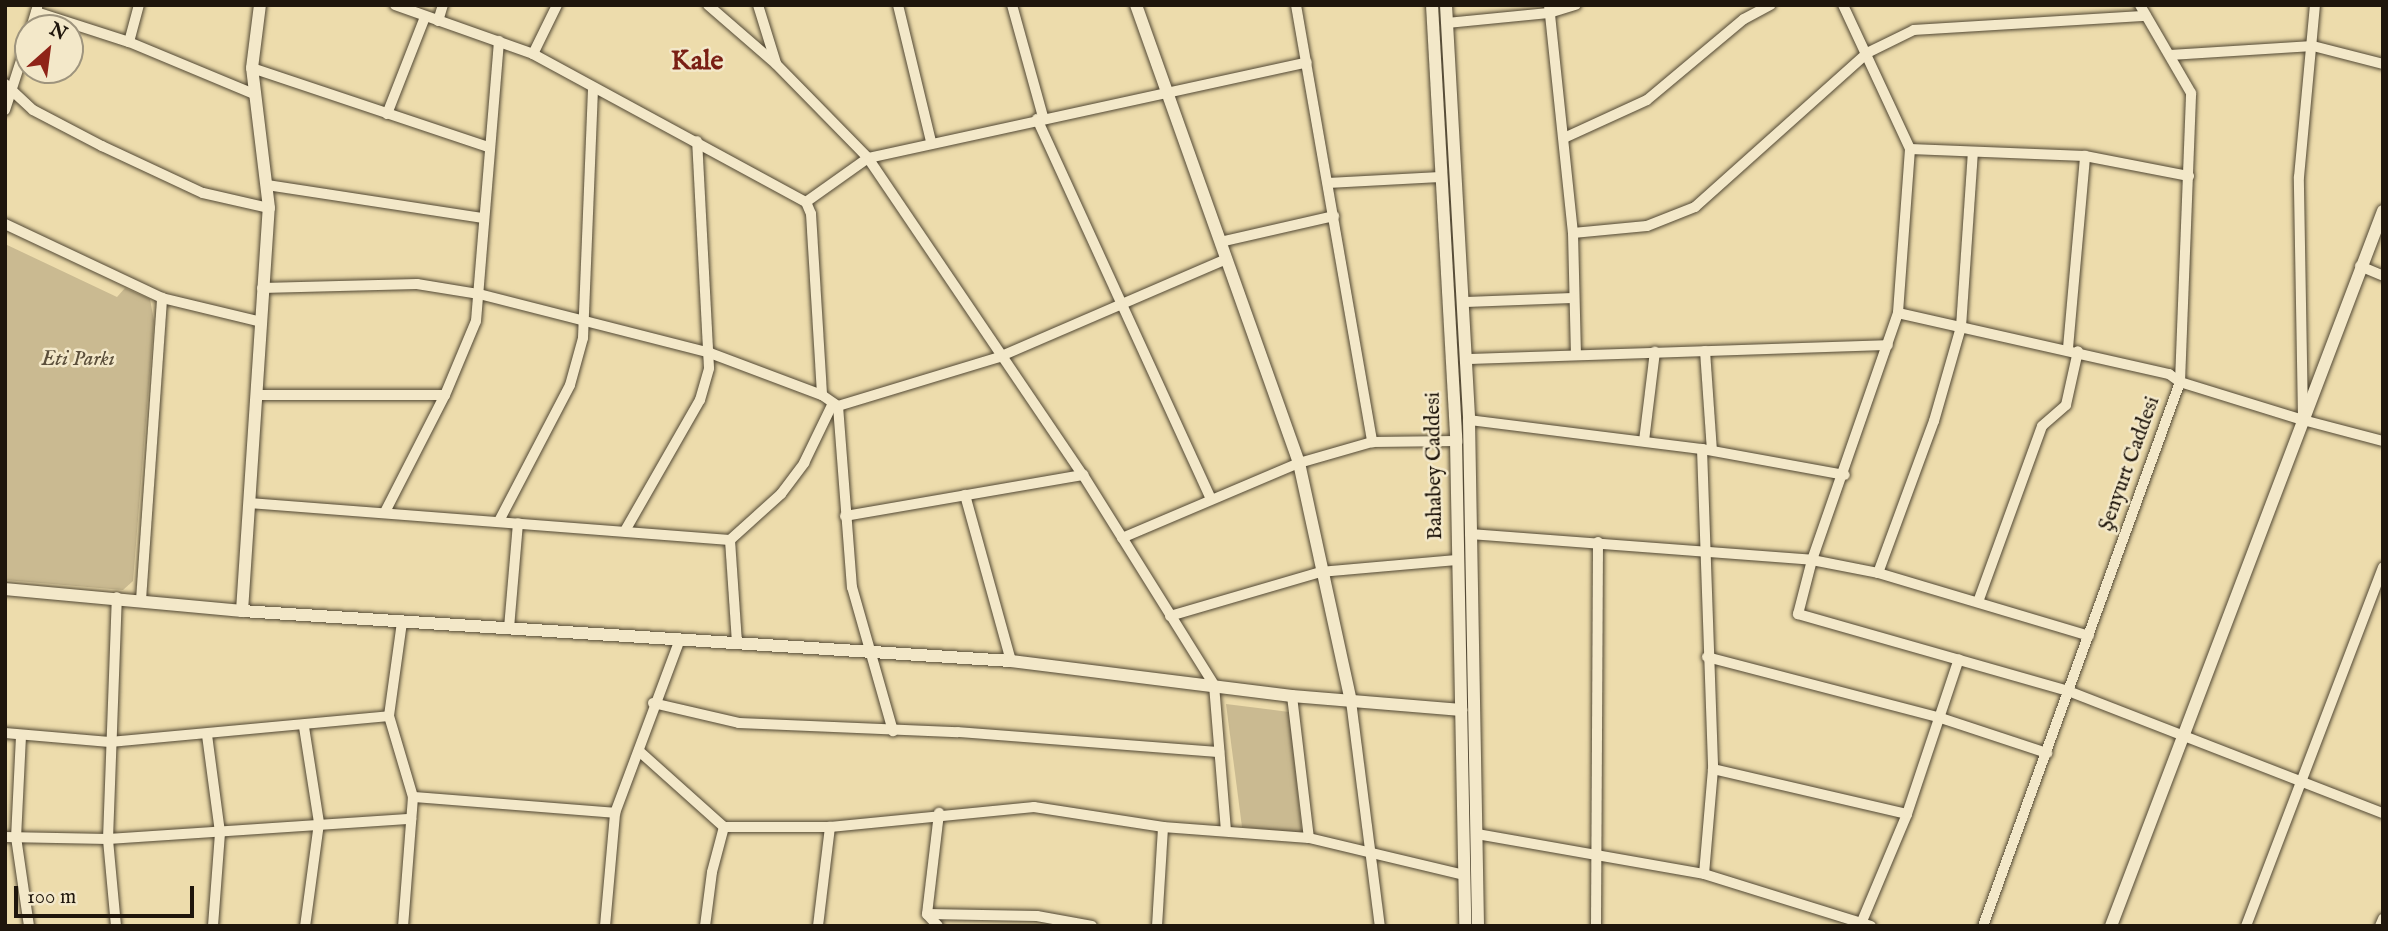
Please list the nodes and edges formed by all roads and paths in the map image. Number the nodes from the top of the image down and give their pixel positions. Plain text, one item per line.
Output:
1 (139, 5) edge
2 (260, 5) edge
3 (395, 5) edge
4 (443, 5) edge
5 (557, 5) edge
6 (708, 5) edge
7 (758, 5) edge
8 (898, 5) edge
9 (1012, 5) edge
10 (1136, 5) edge
11 (1296, 5) edge
12 (1432, 5) edge
13 (1446, 5) edge
14 (1576, 5) edge
15 (1770, 5) edge
16 (1843, 5) edge
17 (2140, 5) edge
18 (2315, 5) edge
19 (36, 9) edge
20 (1549, 9) edge
21 (2146, 16) junction
22 (425, 17) junction
23 (438, 21) junction
24 (1447, 23) junction
25 (499, 41) junction
26 (129, 42) junction
27 (2313, 46) junction
28 (1867, 53) junction
29 (533, 54) junction
30 (2170, 55) junction
31 (1307, 62) junction
32 (776, 64) junction
33 (2383, 64) edge
34 (252, 68) junction
35 (9, 86) edge
36 (593, 88) junction
37 (1165, 93) junction
38 (254, 94) junction
39 (5, 110) edge
40 (387, 114) junction
41 (1040, 118) junction
42 (1564, 138) junction
43 (697, 141) junction
44 (931, 141) junction
45 (488, 147) junction
46 (1910, 149) junction
47 (1973, 152) junction
48 (2085, 156) junction
49 (868, 158) junction
50 (2189, 176) junction
51 (1440, 177) junction
52 (1328, 183) junction
53 (267, 185) junction
54 (806, 202) junction
55 (269, 208) junction
56 (2383, 211) edge
57 (1334, 216) junction
58 (483, 218) junction
59 (5, 224) edge
60 (1573, 233) junction
61 (1220, 242) junction
62 (1227, 260) junction
63 (2360, 266) junction
64 (2383, 276) edge
65 (262, 288) junction
66 (479, 294) junction
67 (162, 298) junction
68 (1574, 298) junction
69 (1122, 301) junction
70 (1464, 302) junction
71 (1898, 313) junction
72 (585, 321) junction
73 (261, 322) junction
74 (1961, 327) junction
75 (1888, 345) junction
76 (2073, 349) junction
77 (1704, 351) junction
78 (1655, 352) junction
79 (710, 353) junction
80 (1576, 354) junction
81 (999, 357) junction
82 (1467, 359) junction
83 (2180, 382) junction
84 (257, 395) junction
85 (445, 395) junction
86 (822, 395) junction
87 (835, 405) junction
88 (1469, 420) junction
89 (2303, 420) junction
90 (1456, 441) junction
91 (1644, 441) junction
92 (2383, 441) edge
93 (1372, 442) junction
94 (1707, 450) junction
95 (1299, 463) junction
96 (1083, 475) junction
97 (1845, 475) junction
98 (965, 495) junction
99 (1211, 499) junction
100 (249, 503) junction
101 (385, 512) junction
102 (845, 516) junction
103 (499, 521) junction
104 (519, 523) junction
105 (625, 529) junction
106 (1470, 534) junction
107 (1122, 538) junction
108 (730, 540) junction
109 (1598, 542) junction
110 (1702, 553) junction
111 (1457, 560) junction
112 (1812, 560) junction
113 (2383, 567) edge
114 (1320, 572) junction
115 (1878, 573) junction
116 (5, 589) edge
117 (117, 597) junction
118 (141, 600) junction
119 (1978, 601) junction
120 (242, 611) junction
121 (1170, 616) junction
122 (402, 622) junction
123 (509, 628) junction
124 (2089, 636) junction
125 (680, 639) junction
126 (737, 642) junction
127 (870, 654) junction
128 (1707, 657) junction
129 (1959, 659) junction
130 (1011, 661) junction
131 (1214, 685) junction
132 (2068, 691) junction
133 (1292, 696) junction
134 (1351, 701) junction
135 (653, 704) junction
136 (1461, 710) junction
137 (389, 716) junction
138 (1941, 718) junction
139 (304, 727) junction
140 (893, 731) junction
141 (5, 733) edge
142 (207, 735) junction
143 (21, 736) junction
144 (2180, 737) junction
145 (110, 742) junction
146 (639, 751) junction
147 (1219, 751) junction
148 (2047, 753) junction
149 (1713, 769) junction
150 (2300, 781) junction
151 (413, 797) junction
152 (615, 813) junction
153 (939, 813) junction
154 (2383, 813) edge
155 (1907, 814) junction
156 (411, 819) junction
157 (319, 823) junction
158 (724, 827) junction
159 (830, 827) junction
160 (1163, 827) junction
161 (1226, 830) junction
162 (220, 833) junction
163 (1477, 834) junction
164 (11, 837) edge
165 (1309, 838) junction
166 (108, 839) junction
167 (1598, 852) junction
168 (1374, 856) junction
169 (1704, 874) junction
170 (1464, 875) junction
171 (927, 914) junction
172 (2383, 919) edge
173 (1864, 925) edge
174 (29, 926) edge
175 (116, 926) edge
176 (213, 926) edge
177 (305, 926) edge
178 (403, 926) edge
179 (605, 926) edge
180 (705, 926) edge
181 (818, 926) edge
182 (938, 926) edge
183 (1092, 926) edge
184 (1157, 926) edge
185 (1380, 926) edge
186 (1465, 926) edge
187 (1478, 926) edge
188 (1596, 926) edge
189 (1983, 926) edge
190 (2111, 926) edge
191 (2246, 926) edge
192 (2380, 926) edge

1 - 26 street
2 - 34 street
3 - 22 street
4 - 23 street
5 - 29 street
6 - 32 street
7 - 32 street
8 - 44 street
9 - 41 street
10 - 37 street
11 - 31 street
12 - 51 street, Bahabey Caddesi
13 - 24 street, Bahabey Caddesi
14 - 20 street
15 - 42 street
16 - 28 street
17 - 21 street, Şenyurt Caddesi
18 - 27 street
19 - 26 street
20 - 24 street
20 - 42 street
21 - 28 street
21 - 30 street, Şenyurt Caddesi
22 - 23 street
22 - 40 street
23 - 25 street
24 - 70 street, Bahabey Caddesi
25 - 29 street
25 - 45 street
26 - 38 street
27 - 30 street
27 - 33 street
27 - 89 street
28 - 46 street
28 - 60 street
29 - 36 street
30 - 50 street, Şenyurt Caddesi
31 - 37 street
31 - 52 street
32 - 49 street
34 - 38 street
34 - 40 street
35 - 39 street
35 - 55 street
36 - 43 street
36 - 72 street
37 - 41 street
37 - 61 street
38 - 53 street
40 - 45 street
41 - 44 street
41 - 69 street
42 - 60 street
43 - 54 street
43 - 79 street
44 - 49 street
45 - 58 street
46 - 47 street
46 - 71 street
47 - 48 street
47 - 74 street
48 - 50 street
48 - 76 street
49 - 54 street
49 - 81 street
50 - 83 street, Şenyurt Caddesi
51 - 52 street
51 - 90 street, Bahabey Caddesi
52 - 57 street
53 - 55 street
53 - 58 street
54 - 86 street
55 - 65 street
56 - 63 street
57 - 61 street
57 - 93 street
58 - 66 street
59 - 67 street
60 - 68 street
61 - 62 street
62 - 69 street
62 - 95 street
63 - 64 street
63 - 89 street
65 - 66 street
65 - 73 street
66 - 72 street
66 - 85 street
67 - 73 street
67 - 118 street
68 - 70 street
68 - 80 street
69 - 81 street
69 - 99 street
70 - 82 street, Bahabey Caddesi
71 - 74 street
71 - 75 street
72 - 79 street
72 - 103 street
73 - 84 street
74 - 76 street
74 - 115 street
75 - 77 street
75 - 97 street
76 - 83 street
76 - 119 street
77 - 78 street
77 - 94 street
78 - 80 street
78 - 91 street
79 - 86 street
79 - 105 street
80 - 82 street
81 - 87 street
81 - 96 street
82 - 88 street, Bahabey Caddesi
83 - 89 street
83 - 124 street, Şenyurt Caddesi
84 - 85 street
84 - 100 street
85 - 101 street
86 - 87 street
87 - 102 street
87 - 108 street
88 - 91 street
88 - 106 street, Bahabey Caddesi
89 - 92 street
89 - 144 street
90 - 93 street
90 - 111 street, Bahabey Caddesi
91 - 94 street
93 - 95 street
94 - 97 street
94 - 110 street
95 - 99 street
95 - 114 street
96 - 98 street
96 - 107 street
97 - 112 street
98 - 102 street
98 - 130 street
99 - 107 street
100 - 101 street
100 - 120 street
101 - 103 street
102 - 127 street
103 - 104 street
104 - 105 street
104 - 123 street
105 - 108 street
106 - 109 street
106 - 163 street, Bahabey Caddesi
107 - 121 street
108 - 126 street
109 - 110 street
109 - 167 street
110 - 112 street
110 - 128 street
111 - 114 street
111 - 136 street, Bahabey Caddesi
112 - 115 street
112 - 129 street
113 - 150 street
114 - 121 street
114 - 134 street
115 - 119 street
116 - 117 street
117 - 118 street
117 - 145 street
118 - 120 street
119 - 124 street
120 - 122 street
121 - 131 street
122 - 123 street
122 - 137 street
123 - 125 street
124 - 132 street, Şenyurt Caddesi
125 - 126 street
125 - 135 street
126 - 127 street
127 - 130 street
127 - 140 street
128 - 138 street
128 - 149 street
129 - 132 street
129 - 138 street
130 - 131 street
131 - 133 street
131 - 147 street
132 - 144 street
132 - 148 street, Şenyurt Caddesi
133 - 134 street
133 - 165 street
134 - 136 street
134 - 168 street
135 - 140 street
135 - 146 street
136 - 170 street, Bahabey Caddesi
137 - 139 street
137 - 151 street
138 - 148 street
138 - 155 street
139 - 142 street
139 - 157 street
140 - 147 street
141 - 143 street
142 - 145 street
142 - 162 street
143 - 145 street
143 - 164 street
144 - 150 street
144 - 190 street
145 - 166 street
146 - 152 street
146 - 158 street
147 - 161 street
148 - 189 street, Şenyurt Caddesi
149 - 155 street
149 - 169 street
150 - 154 street
150 - 191 street
151 - 152 street
151 - 156 street
152 - 179 street
153 - 159 street
153 - 160 street
153 - 171 street
155 - 173 street
156 - 157 street
156 - 178 street
157 - 162 street
157 - 177 street
158 - 159 street
158 - 180 street
159 - 181 street
160 - 161 street
160 - 184 street
161 - 165 street
162 - 166 street
162 - 176 street
163 - 167 street
163 - 187 street, Bahabey Caddesi
164 - 166 street
164 - 174 street
165 - 168 street
166 - 175 street
167 - 169 street
167 - 188 street
168 - 170 street
168 - 185 street
169 - 173 street
170 - 186 street, Bahabey Caddesi
171 - 182 street
171 - 183 street
172 - 192 street

